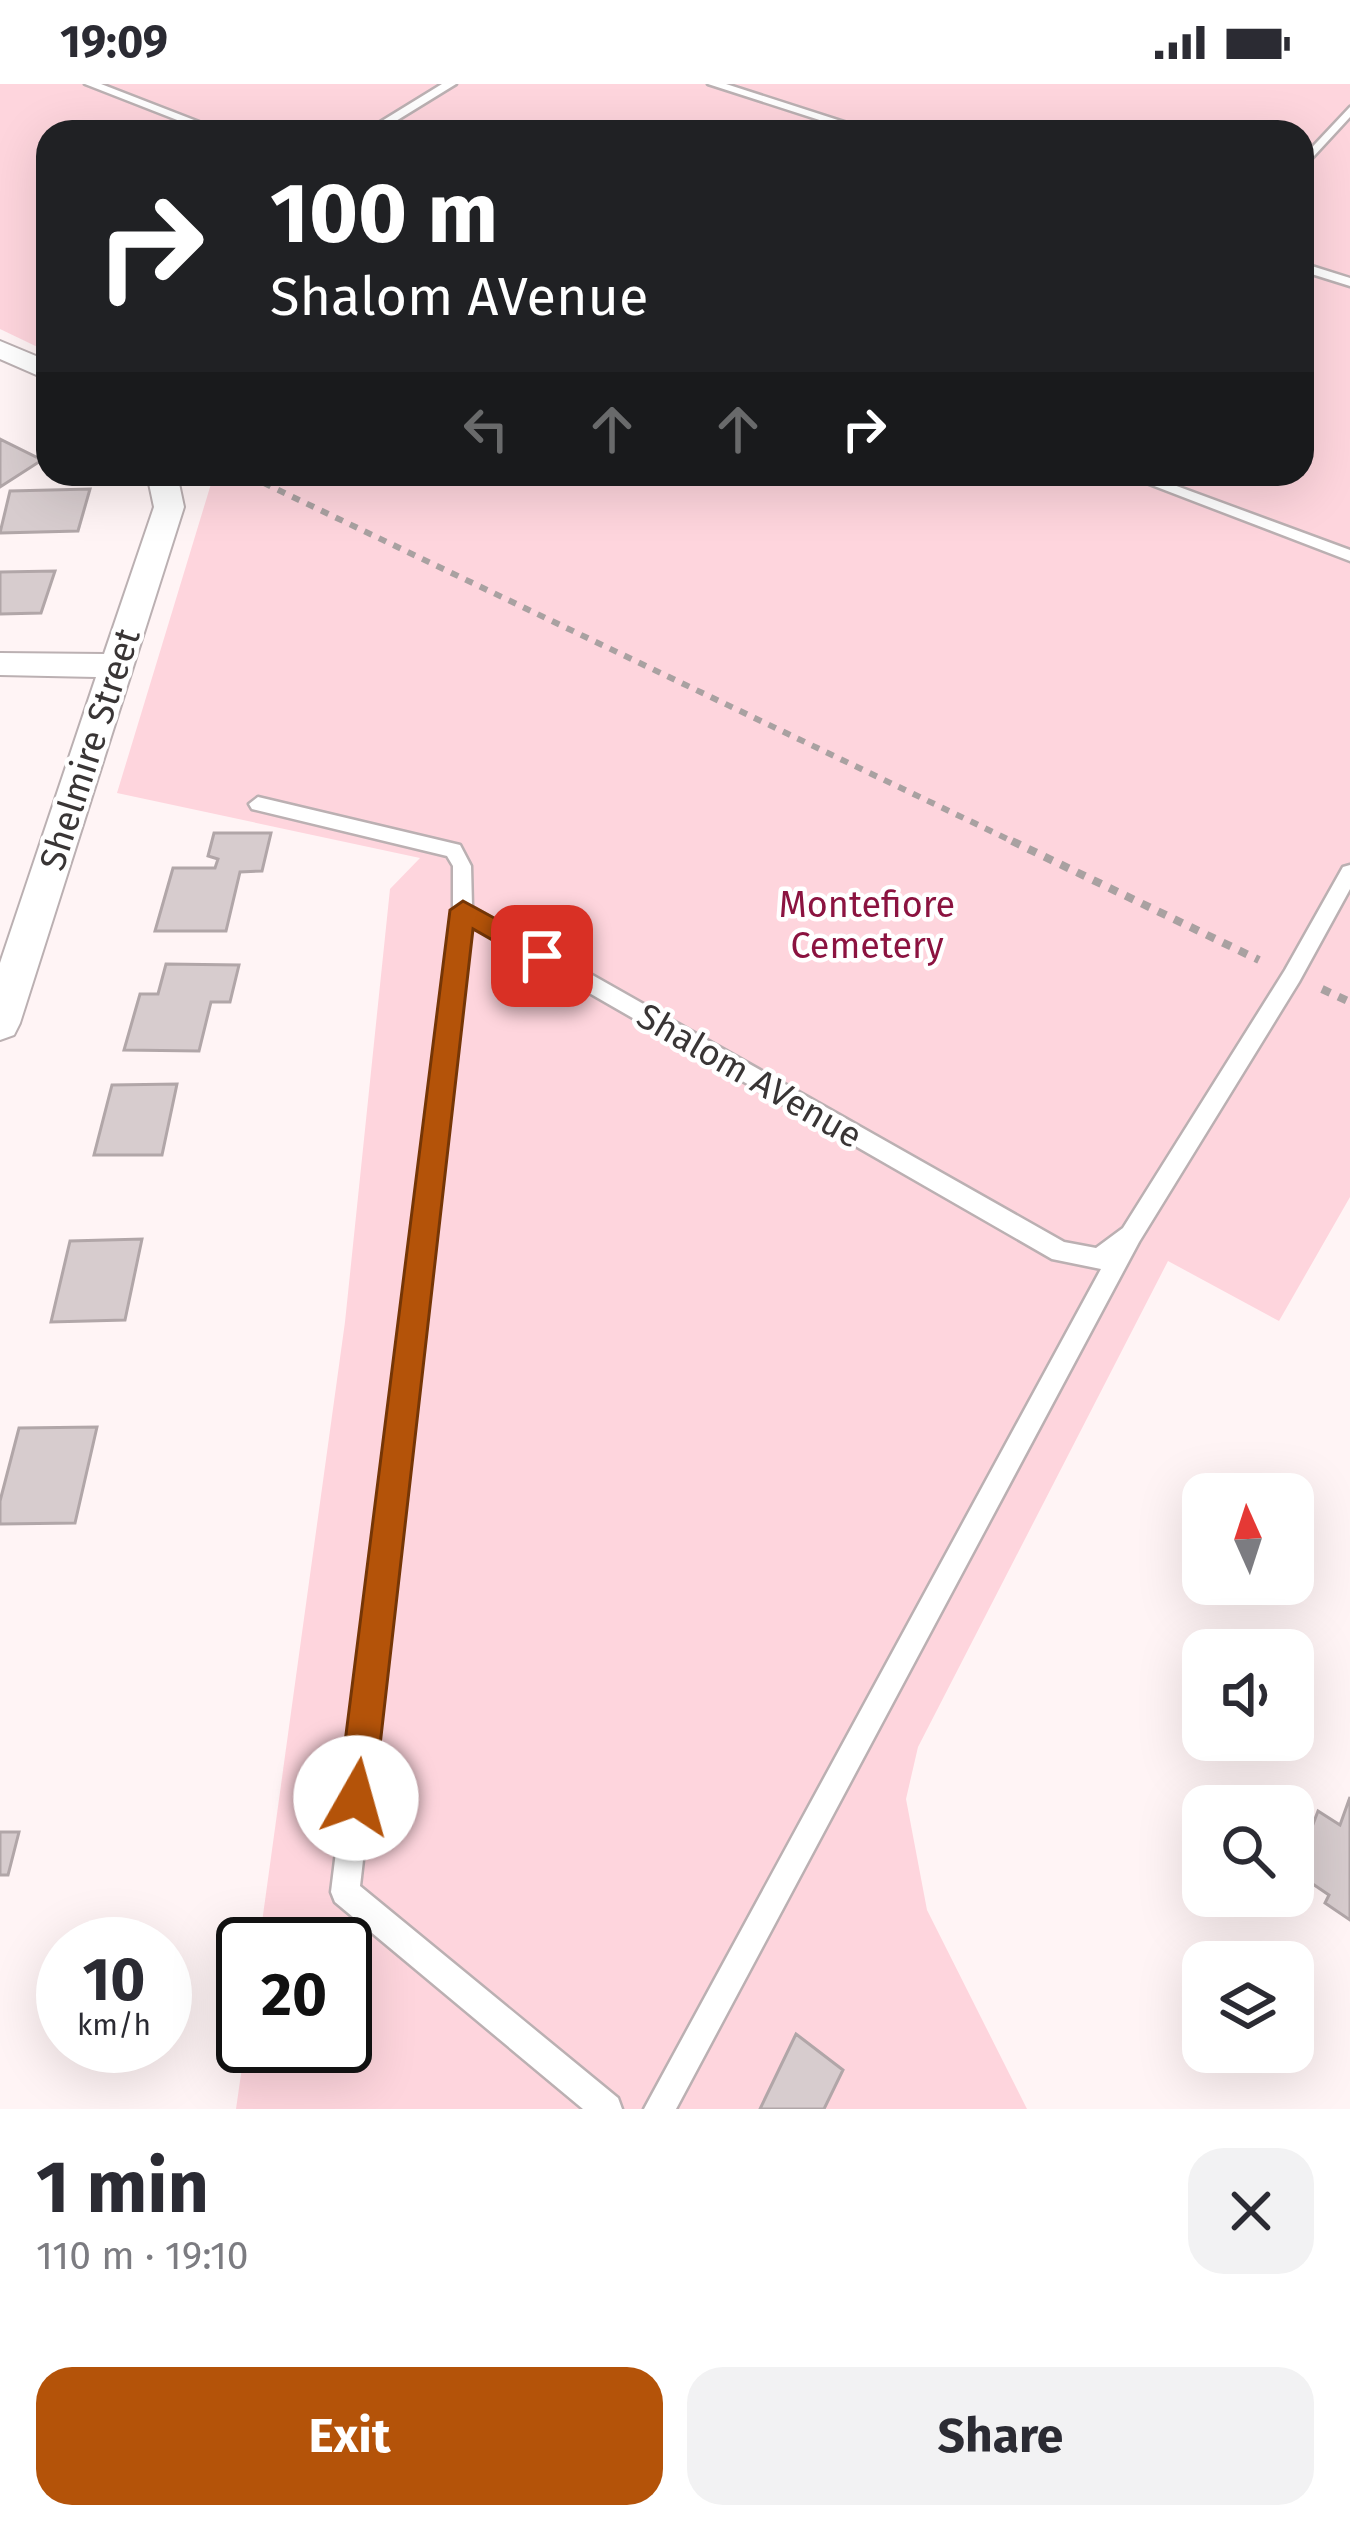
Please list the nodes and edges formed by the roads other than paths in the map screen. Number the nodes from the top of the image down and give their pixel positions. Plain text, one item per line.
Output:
1 (91, 84) edge
2 (451, 84) edge
3 (714, 84) edge
4 (1350, 110) edge
5 (187, 120) edge
6 (390, 120) edge
7 (830, 120) edge
8 (1314, 151) edge
9 (1314, 271) edge
10 (1350, 282) edge
11 (0, 349) edge
12 (36, 366) edge
13 (164, 486) edge
14 (1162, 486) edge
15 (1350, 556) edge
16 (0, 664) edge
17 (116, 666) junction
18 (258, 804) dead end
19 (1350, 872) edge
20 (463, 910) junction
21 (1, 1018) edge
22 (1131, 1235) junction
23 (607, 2109) edge
24 (658, 2109) edge

1 - 5 lane
2 - 6 lane
3 - 7 lane
4 - 8 lane
9 - 10 lane
11 - 12 street
13 - 17 street, Shelmire Street
14 - 15 lane
16 - 17 street
17 - 21 street, Shelmire Street
18 - 20 lane
19 - 22 lane
20 - 22 lane, Shalom AVenue
20 - 23 lane
22 - 24 lane

